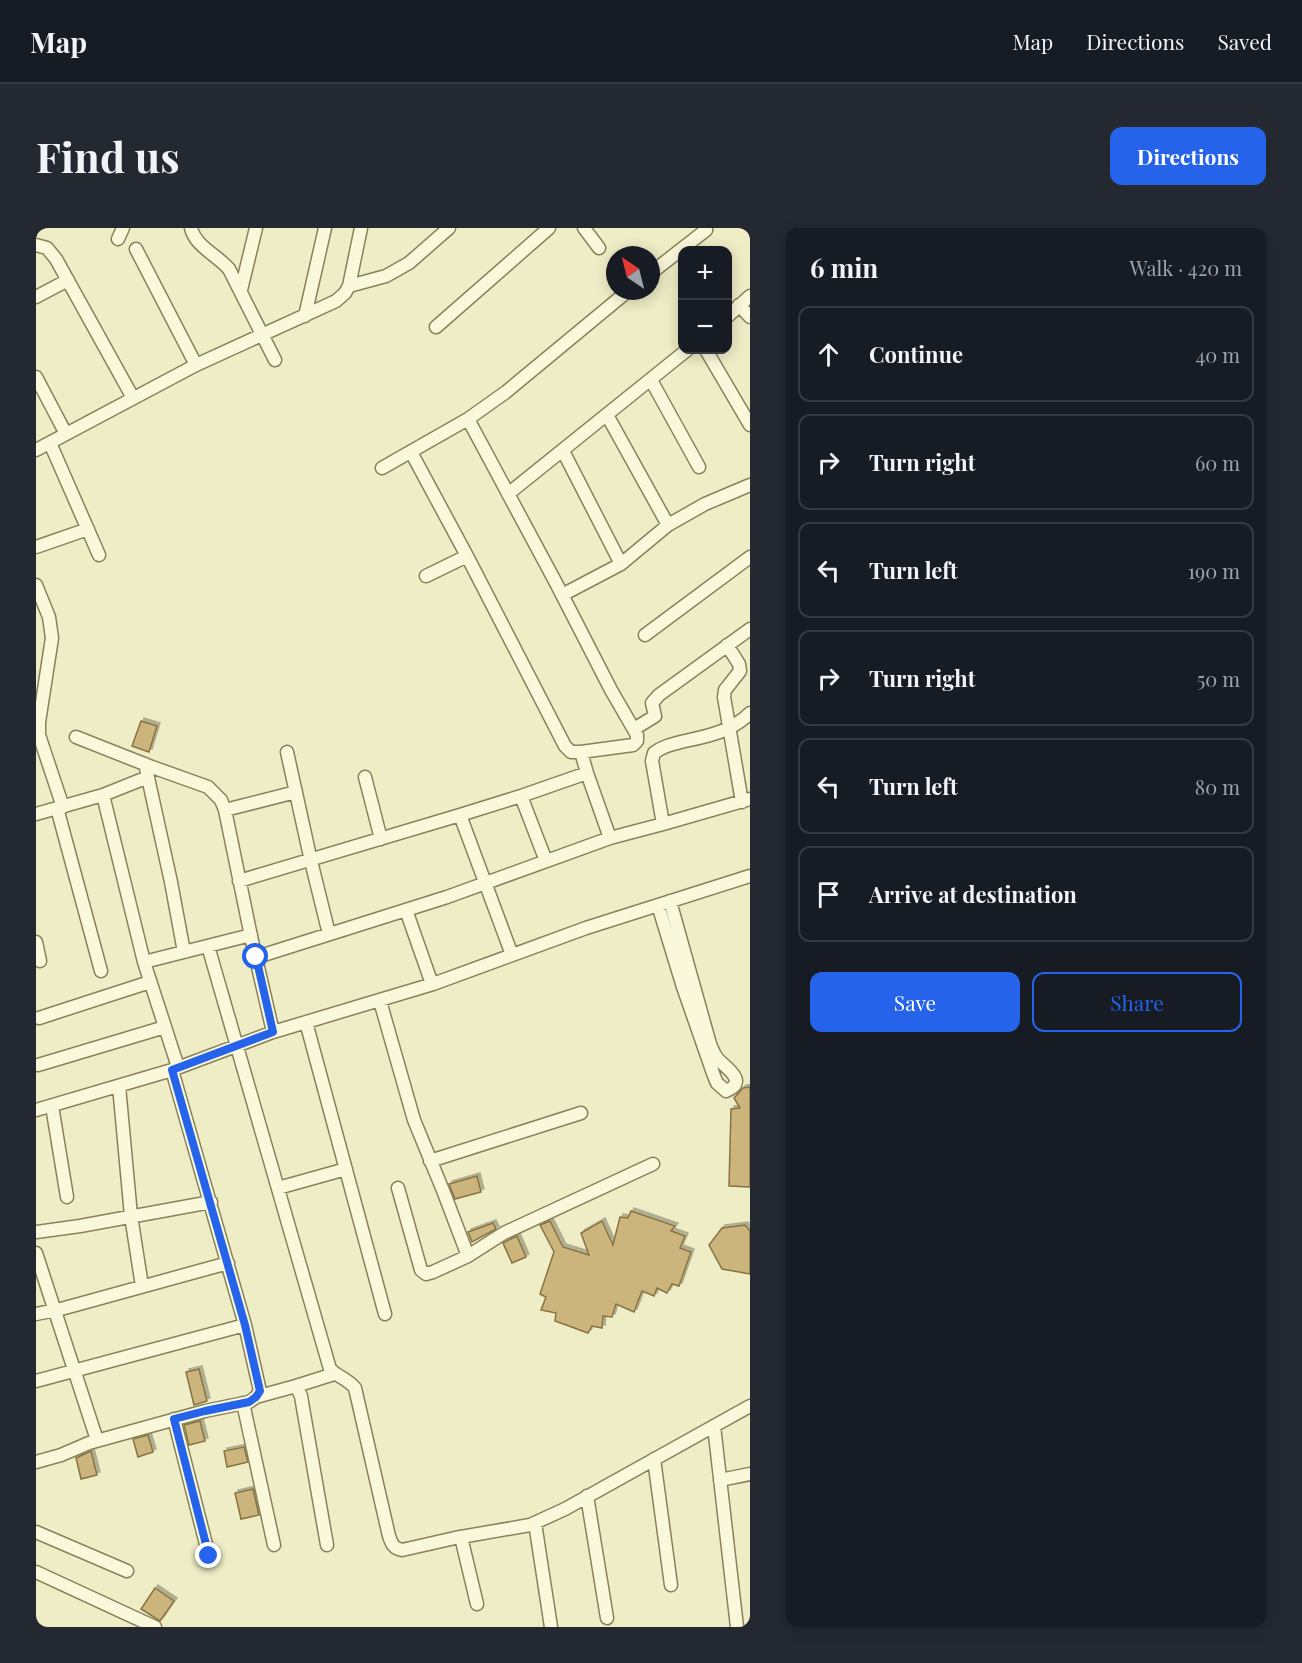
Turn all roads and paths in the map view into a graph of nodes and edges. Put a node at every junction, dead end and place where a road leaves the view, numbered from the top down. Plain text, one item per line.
1 (192, 228) edge
2 (256, 228) edge
3 (325, 228) edge
4 (362, 228) edge
5 (449, 228) edge
6 (549, 228) edge
7 (584, 228) edge
8 (707, 228) edge
9 (36, 245) edge
10 (598, 248) dead end
11 (136, 249) dead end
12 (660, 266) edge
13 (68, 280) junction
14 (349, 286) junction
15 (241, 290) junction
16 (750, 296) edge
17 (36, 297) edge
18 (617, 300) edge
19 (739, 306) junction
20 (732, 312) edge
21 (305, 316) junction
22 (750, 317) edge
23 (436, 327) dead end
24 (262, 335) junction
25 (682, 354) edge
26 (708, 354) edge
27 (275, 360) dead end
28 (196, 365) junction
29 (36, 378) edge
30 (651, 380) junction
31 (133, 398) junction
32 (607, 415) junction
33 (468, 419) junction
34 (750, 425) edge
35 (66, 434) junction
36 (50, 442) junction
37 (36, 450) edge
38 (563, 451) junction
39 (411, 452) junction
40 (699, 467) dead end
41 (382, 468) dead end
42 (749, 489) edge
43 (508, 494) junction
44 (668, 525) junction
45 (88, 529) junction
46 (36, 547) edge
47 (99, 555) dead end
48 (467, 556) junction
49 (750, 557) edge
50 (621, 564) junction
51 (426, 576) dead end
52 (36, 585) edge
53 (562, 595) junction
54 (750, 629) edge
55 (645, 635) dead end
56 (727, 645) junction
57 (750, 713) edge
58 (37, 722) edge
59 (634, 729) junction
60 (729, 729) junction
61 (76, 737) dead end
62 (287, 752) dead end
63 (581, 752) junction
64 (145, 764) junction
65 (587, 773) junction
66 (148, 777) junction
67 (365, 777) dead end
68 (296, 792) junction
69 (103, 795) junction
70 (521, 796) junction
71 (746, 800) edge
72 (60, 808) junction
73 (225, 810) junction
74 (36, 814) edge
75 (460, 815) junction
76 (663, 824) junction
77 (610, 838) junction
78 (381, 839) junction
79 (311, 861) junction
80 (546, 861) junction
81 (750, 876) edge
82 (239, 881) junction
83 (485, 882) junction
84 (664, 903) junction
85 (406, 910) junction
86 (329, 934) junction
87 (251, 935) junction
88 (36, 942) edge
89 (208, 946) junction
90 (184, 952) junction
91 (512, 955) junction
92 (256, 957) junction
93 (40, 961) dead end
94 (144, 962) junction
95 (101, 971) dead end
96 (150, 982) junction
97 (432, 984) junction
98 (380, 1000) junction
99 (39, 1018) dead end
100 (306, 1023) junction
101 (165, 1027) junction
102 (273, 1032) junction
103 (237, 1046) junction
104 (38, 1065) dead end
105 (175, 1069) junction
106 (119, 1086) junction
107 (52, 1106) junction
108 (36, 1110) edge
109 (581, 1113) dead end
110 (430, 1161) junction
111 (653, 1164) dead end
112 (346, 1169) junction
113 (278, 1188) junction
114 (398, 1188) dead end
115 (67, 1197) dead end
116 (211, 1202) junction
117 (131, 1216) junction
118 (36, 1232) edge
119 (36, 1253) edge
120 (468, 1256) junction
121 (228, 1263) junction
122 (142, 1286) junction
123 (54, 1310) junction
124 (36, 1314) edge
125 (385, 1314) dead end
126 (245, 1325) junction
127 (73, 1370) junction
128 (334, 1374) junction
129 (36, 1381) edge
130 (296, 1386) junction
131 (256, 1397) junction
132 (243, 1403) junction
133 (750, 1406) edge
134 (174, 1419) junction
135 (714, 1426) junction
136 (97, 1440) junction
137 (654, 1459) junction
138 (36, 1462) edge
139 (750, 1474) edge
140 (720, 1480) junction
141 (587, 1496) junction
142 (536, 1523) junction
143 (36, 1532) edge
144 (461, 1537) junction
145 (274, 1545) dead end
146 (327, 1545) dead end
147 (209, 1556) dead end
148 (127, 1571) dead end
149 (36, 1572) edge
150 (671, 1585) dead end
151 (477, 1604) dead end
152 (606, 1618) dead end
153 (155, 1627) edge
154 (551, 1627) edge
155 (737, 1627) edge

1 - 15 street
2 - 15 street
3 - 21 street
4 - 14 street
5 - 14 street
6 - 23 street
7 - 10 street
8 - 12 street
9 - 13 street
11 - 28 street
13 - 17 street
13 - 31 street
14 - 21 street
15 - 24 street
16 - 19 street
18 - 33 street
19 - 20 street
19 - 22 street
21 - 24 street
24 - 27 street
24 - 28 street
25 - 30 street
26 - 34 street
28 - 31 street
29 - 35 street
30 - 32 street
30 - 40 street
31 - 35 street
32 - 38 street
32 - 44 street
33 - 39 street
33 - 43 street
35 - 36 street
36 - 37 street
36 - 45 street
38 - 43 street
38 - 50 street
39 - 41 street
39 - 48 street
42 - 44 street
43 - 53 street
44 - 50 street
45 - 46 street
45 - 47 street
48 - 51 street
48 - 63 street
49 - 55 street
50 - 53 street
52 - 58 street
53 - 59 street
54 - 56 street
56 - 59 street
56 - 60 street
57 - 60 street
58 - 72 street
59 - 63 street
60 - 71 street
60 - 76 street
61 - 64 street
62 - 68 street
63 - 65 street
64 - 66 street
64 - 73 street
65 - 70 street
65 - 77 street
66 - 69 street
66 - 90 street
67 - 78 street
68 - 73 street
68 - 79 street
69 - 72 street
69 - 94 street
70 - 75 street
70 - 80 street
71 - 76 street
72 - 74 street
72 - 95 street
73 - 82 street
75 - 78 street
75 - 83 street
76 - 77 street
77 - 80 street
78 - 79 street
79 - 82 street
79 - 86 street
80 - 83 street
81 - 84 street
82 - 87 street
83 - 85 street
83 - 91 street
84 - 84 street
84 - 91 street
85 - 86 street
85 - 97 street
86 - 92 street
87 - 89 street
87 - 92 street
88 - 93 street
89 - 90 street
89 - 103 street
90 - 94 street
91 - 97 street
92 - 102 street
94 - 96 street
96 - 99 street
96 - 101 street
97 - 98 street
98 - 100 street
98 - 110 street
100 - 102 street
100 - 112 street
101 - 104 street
101 - 105 street
102 - 103 street
103 - 105 street
103 - 113 street
105 - 106 street
105 - 116 street
106 - 107 street
106 - 117 street
107 - 108 street
107 - 115 street
109 - 110 street
110 - 120 street
111 - 120 street
112 - 113 street
112 - 125 street
113 - 128 street
114 - 120 street
116 - 117 street
116 - 121 street
117 - 118 street
117 - 122 street
119 - 123 street
121 - 122 street
121 - 126 street
122 - 123 street
123 - 124 street
123 - 127 street
126 - 127 street
126 - 131 street
127 - 129 street
127 - 136 street
128 - 130 street
128 - 144 street
130 - 131 street
130 - 146 street
131 - 132 street
132 - 134 street
132 - 145 street
133 - 135 street
134 - 136 street
134 - 147 street
135 - 137 street
135 - 140 street
136 - 138 street
137 - 141 street
137 - 150 street
139 - 140 street
140 - 155 street
141 - 142 street
141 - 152 street
142 - 144 street
142 - 154 street
143 - 148 street
144 - 151 street
149 - 153 street

